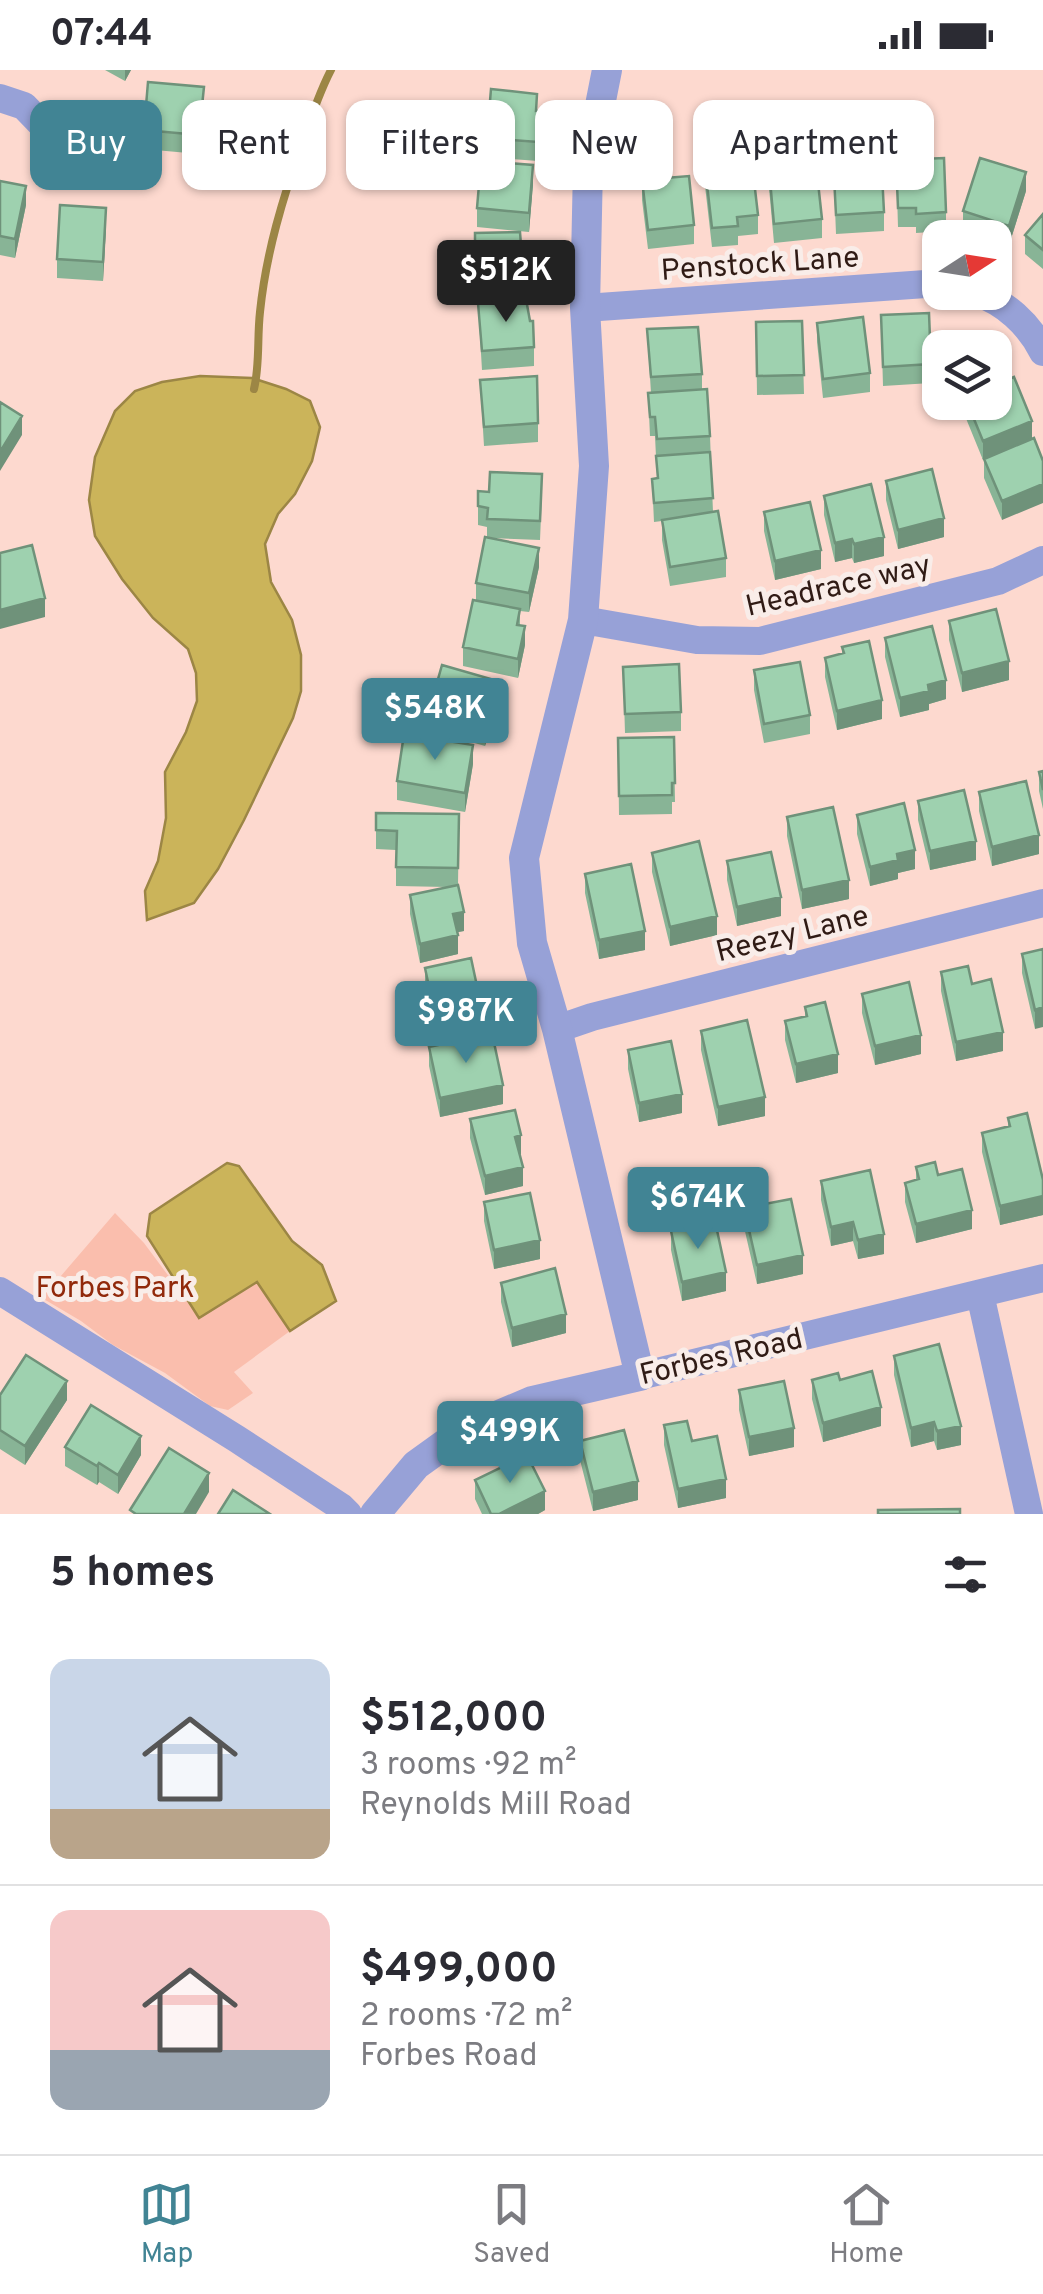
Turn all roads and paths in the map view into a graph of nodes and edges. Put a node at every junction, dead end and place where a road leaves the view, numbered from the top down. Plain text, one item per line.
1 (607, 70) edge
2 (0, 98) edge
3 (30, 112) edge
4 (922, 284) edge
5 (585, 308) junction
6 (1008, 310) edge
7 (1043, 352) edge
8 (1043, 560) edge
9 (583, 620) junction
10 (1043, 902) edge
11 (557, 1029) junction
12 (1043, 1278) edge
13 (0, 1291) edge
14 (980, 1294) junction
15 (640, 1376) junction
16 (348, 1514) edge
17 (375, 1514) edge
18 (1029, 1514) edge

1 - 5 street
2 - 3 street
4 - 5 street, Penstock Lane
5 - 9 street
6 - 7 street
8 - 9 street, Headrace way
9 - 11 street
10 - 11 street, Reezy Lane
11 - 15 street
12 - 14 street, Forbes Road
13 - 16 street
14 - 15 street, Forbes Road
14 - 18 street
15 - 17 street, Forbes Road

